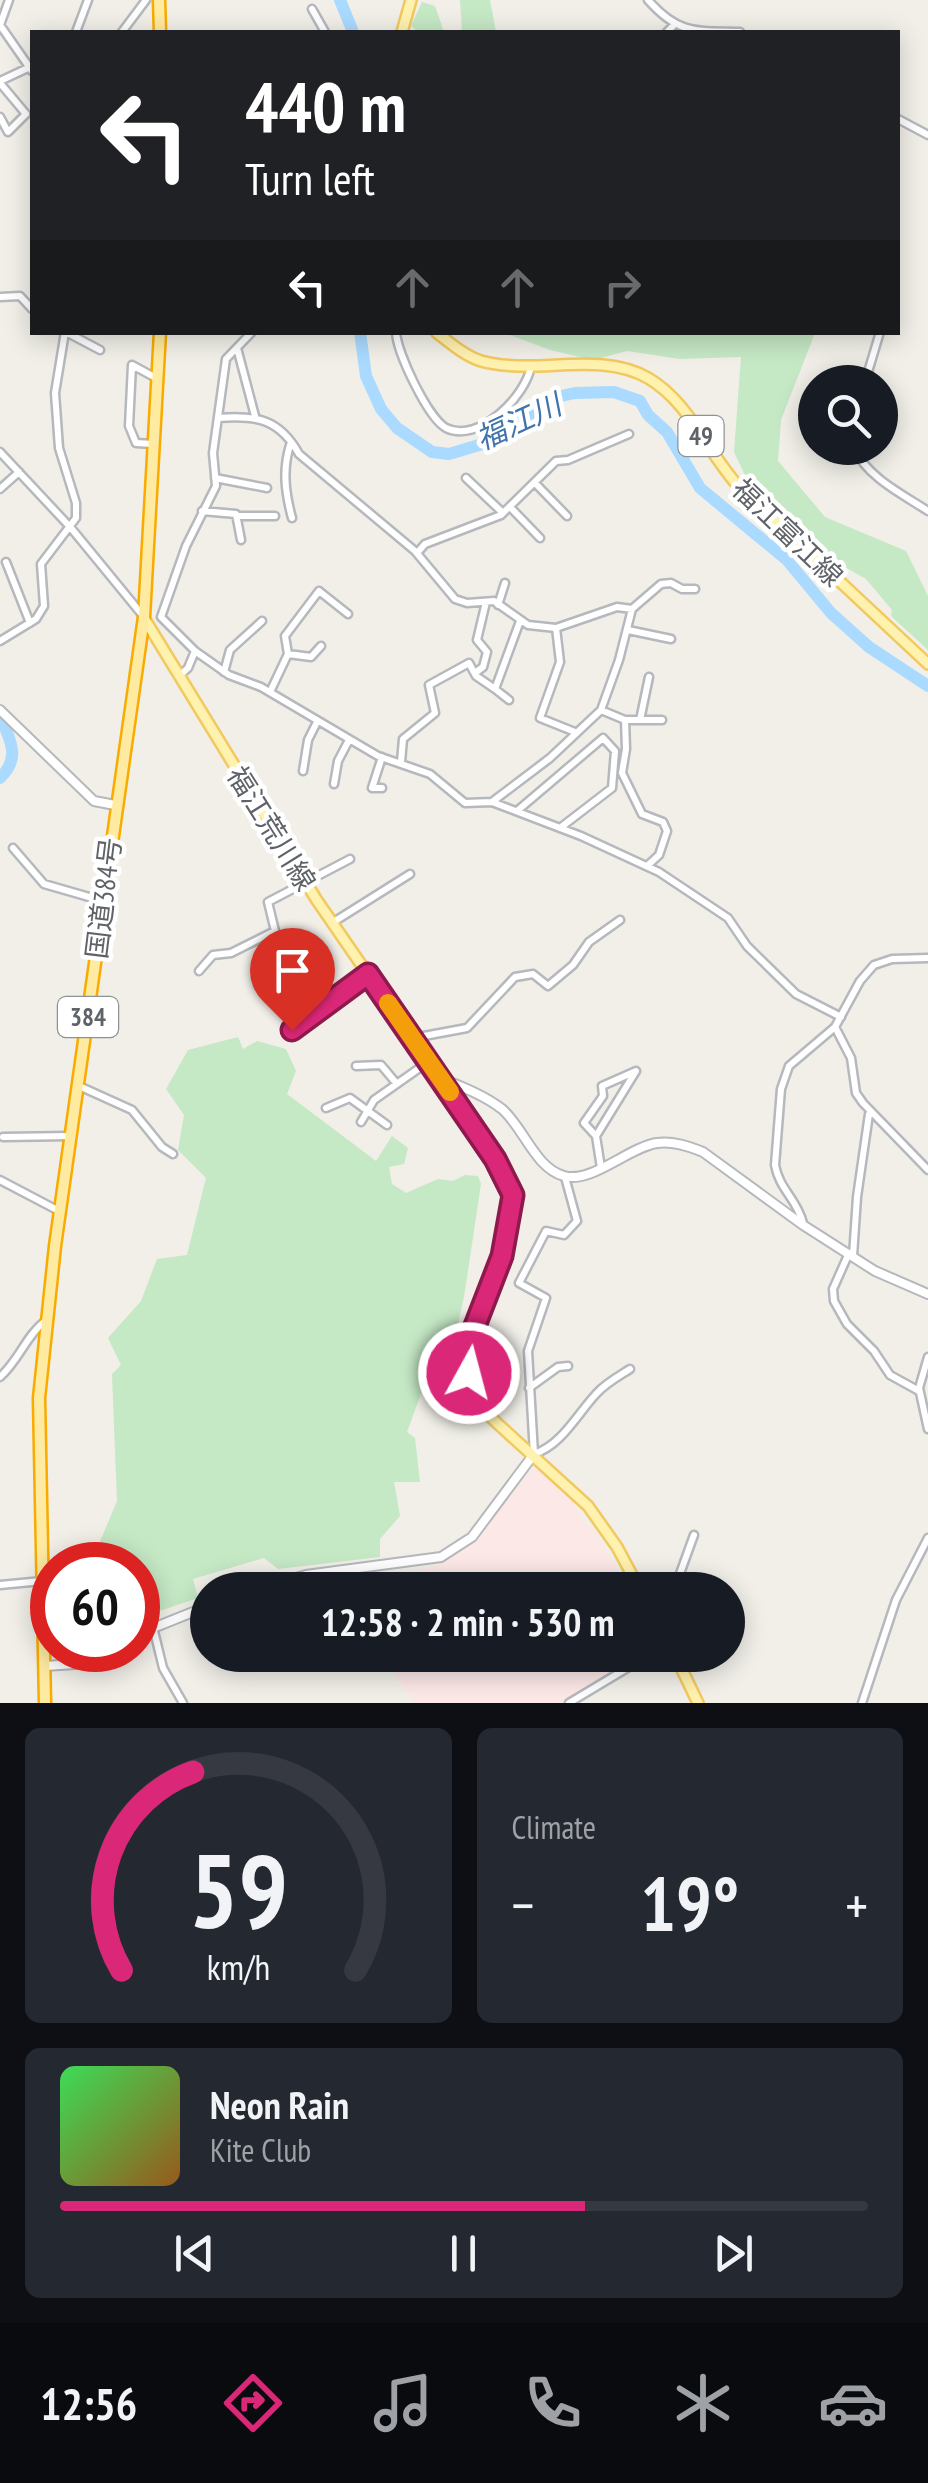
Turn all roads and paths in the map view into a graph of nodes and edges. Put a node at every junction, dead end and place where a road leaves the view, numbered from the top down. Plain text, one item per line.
1 (88, 0) edge
2 (146, 0) edge
3 (159, 0) edge
4 (411, 0) edge
5 (648, 0) edge
6 (5, 5) edge
7 (312, 9) dead end
8 (674, 24) junction
9 (77, 30) edge
10 (124, 30) edge
11 (160, 30) edge
12 (323, 30) edge
13 (403, 30) edge
14 (669, 30) edge
15 (686, 30) edge
16 (30, 68) edge
17 (30, 69) edge
18 (0, 82) edge
19 (0, 118) edge
20 (900, 119) edge
21 (928, 135) edge
22 (0, 297) edge
23 (30, 307) edge
24 (65, 335) edge
25 (72, 335) edge
26 (160, 335) edge
27 (249, 335) edge
28 (397, 335) edge
29 (440, 335) edge
30 (879, 335) edge
31 (237, 348) junction
32 (100, 350) dead end
33 (869, 365) edge
34 (531, 366) junction
35 (159, 379) junction
36 (255, 417) junction
37 (218, 418) junction
38 (629, 434) dead end
39 (292, 441) junction
40 (154, 444) junction
41 (0, 452) edge
42 (865, 465) edge
43 (19, 472) junction
44 (215, 478) junction
45 (466, 478) dead end
46 (535, 483) junction
47 (0, 488) edge
48 (266, 488) dead end
49 (507, 510) junction
50 (202, 511) junction
51 (928, 512) edge
52 (236, 516) junction
53 (275, 516) dead end
54 (567, 516) dead end
55 (292, 518) dead end
56 (70, 528) junction
57 (540, 538) dead end
58 (240, 540) dead end
59 (417, 553) junction
60 (6, 562) dead end
61 (506, 583) dead end
62 (695, 588) dead end
63 (486, 602) junction
64 (498, 605) junction
65 (632, 609) junction
66 (348, 614) dead end
67 (144, 618) junction
68 (262, 621) dead end
69 (520, 621) junction
70 (30, 623) junction
71 (556, 628) junction
72 (628, 630) junction
73 (671, 638) dead end
74 (0, 642) edge
75 (322, 646) dead end
76 (195, 651) junction
77 (288, 654) junction
78 (928, 664) edge
79 (224, 672) junction
80 (475, 673) junction
81 (178, 676) junction
82 (648, 677) dead end
83 (495, 689) junction
84 (270, 692) junction
85 (509, 700) dead end
86 (0, 710) edge
87 (600, 710) junction
88 (624, 720) junction
89 (640, 720) junction
90 (662, 720) dead end
91 (317, 722) junction
92 (575, 732) junction
93 (349, 740) junction
94 (382, 757) junction
95 (401, 762) junction
96 (303, 772) dead end
97 (334, 784) dead end
98 (382, 788) dead end
99 (492, 802) junction
100 (116, 805) junction
101 (516, 811) junction
102 (560, 828) junction
103 (13, 848) dead end
104 (350, 858) dead end
105 (647, 866) junction
106 (410, 874) dead end
107 (305, 881) junction
108 (103, 900) junction
109 (620, 920) dead end
110 (332, 922) junction
111 (928, 958) edge
112 (199, 971) dead end
113 (368, 974) junction
114 (840, 1017) junction
115 (835, 1027) junction
116 (292, 1030) dead end
117 (412, 1038) junction
118 (428, 1062) junction
119 (356, 1066) dead end
120 (440, 1078) junction
121 (396, 1084) junction
122 (79, 1086) junction
123 (326, 1108) dead end
124 (368, 1110) junction
125 (869, 1113) junction
126 (361, 1122) dead end
127 (388, 1125) dead end
128 (72, 1136) junction
129 (596, 1136) junction
130 (3, 1137) dead end
131 (172, 1154) dead end
132 (601, 1168) junction
133 (928, 1170) edge
134 (565, 1176) junction
135 (0, 1180) edge
136 (60, 1212) junction
137 (803, 1225) junction
138 (851, 1254) junction
139 (928, 1294) edge
140 (46, 1320) junction
141 (928, 1357) edge
142 (568, 1366) dead end
143 (630, 1369) dead end
144 (0, 1377) edge
145 (528, 1389) junction
146 (919, 1391) junction
147 (928, 1429) edge
148 (534, 1454) junction
149 (694, 1536) dead end
150 (928, 1538) edge
151 (44, 1542) edge
152 (322, 1572) edge
153 (631, 1572) edge
154 (681, 1572) edge
155 (0, 1585) edge
156 (30, 1586) edge
157 (190, 1613) edge
158 (160, 1625) edge
159 (160, 1654) edge
160 (45, 1672) edge
161 (621, 1672) edge
162 (683, 1672) edge
163 (45, 1703) edge
164 (182, 1703) edge
165 (568, 1703) edge
166 (698, 1703) edge
167 (862, 1703) edge

1 - 9 street
2 - 10 street
3 - 11 highway
4 - 13 main road
5 - 8 street
6 - 16 street
7 - 12 street
8 - 14 street
8 - 15 street
17 - 18 street
18 - 19 street
20 - 21 street
22 - 23 street
24 - 56 street
25 - 32 street
26 - 35 highway, 国道384号 / 384
27 - 31 street
28 - 34 street
29 - 34 main road, 福江富江線 / 49
30 - 33 street
31 - 36 street
31 - 37 street
34 - 78 main road, 福江富江線 / 49
35 - 40 highway, 国道384号 / 384
35 - 40 street
36 - 37 street
36 - 39 street
37 - 44 street
38 - 46 street
39 - 55 street
39 - 59 street
40 - 67 highway, 国道384号 / 384
41 - 43 street
42 - 51 street
43 - 47 street
43 - 56 street
44 - 48 street
44 - 50 street
45 - 49 street
46 - 49 street
46 - 54 street
49 - 57 street
49 - 59 street
50 - 52 street
50 - 76 street
52 - 53 street
52 - 58 street
56 - 67 street
56 - 70 street
59 - 63 street
60 - 70 street
61 - 64 street
62 - 65 street
63 - 64 street
63 - 80 street
64 - 69 street
65 - 71 street
65 - 72 street
66 - 77 street
67 - 81 main road, 福江荒川線
67 - 100 highway, 国道384号 / 384
68 - 79 street
69 - 71 street
69 - 83 street
70 - 74 street
71 - 92 street
72 - 73 street
72 - 87 street
75 - 77 street
76 - 79 street
76 - 81 street
77 - 84 street
79 - 84 street
80 - 83 street
80 - 95 street
81 - 107 main road, 福江荒川線
82 - 89 street
83 - 85 street
84 - 91 street
86 - 100 street
87 - 88 street
87 - 92 street
88 - 89 street
88 - 105 street
89 - 90 street
91 - 93 street
91 - 96 street
92 - 99 street
93 - 94 street
93 - 97 street
94 - 95 street
94 - 98 street
95 - 99 street
99 - 101 street
100 - 108 highway, 国道384号 / 384
101 - 102 street
101 - 102 street
102 - 105 street
103 - 108 street
104 - 107 street
105 - 114 street
106 - 110 street
107 - 110 main road, 福江荒川線
107 - 112 street
108 - 122 highway, 国道384号 / 384
109 - 117 street
110 - 113 main road, 福江荒川線
111 - 114 street
113 - 116 street
113 - 117 main road, 福江荒川線
114 - 115 street
115 - 125 street
115 - 137 street
117 - 118 main road, 福江荒川線
118 - 120 main road, 福江荒川線
118 - 121 street
119 - 121 street
120 - 134 street
120 - 148 main road, 福江荒川線
121 - 124 street
122 - 128 highway, 国道384号 / 384
122 - 131 street
123 - 124 street
124 - 126 street
124 - 127 street
125 - 133 street
125 - 138 street
128 - 130 street
128 - 136 highway, 国道384号 / 384
129 - 129 street
129 - 132 street
132 - 134 street
132 - 137 street
134 - 145 street
135 - 136 street
136 - 140 highway, 国道384号 / 384
137 - 138 street
138 - 139 street
138 - 146 street
140 - 144 street
140 - 151 highway, 国道384号 / 384
141 - 146 street
142 - 145 street
143 - 148 street
145 - 148 street
146 - 147 street
148 - 152 street
148 - 153 main road, 福江荒川線
149 - 154 street
150 - 167 street
155 - 156 street
157 - 158 street
159 - 164 street
160 - 163 highway, 国道384号 / 384
161 - 165 street
162 - 166 main road

